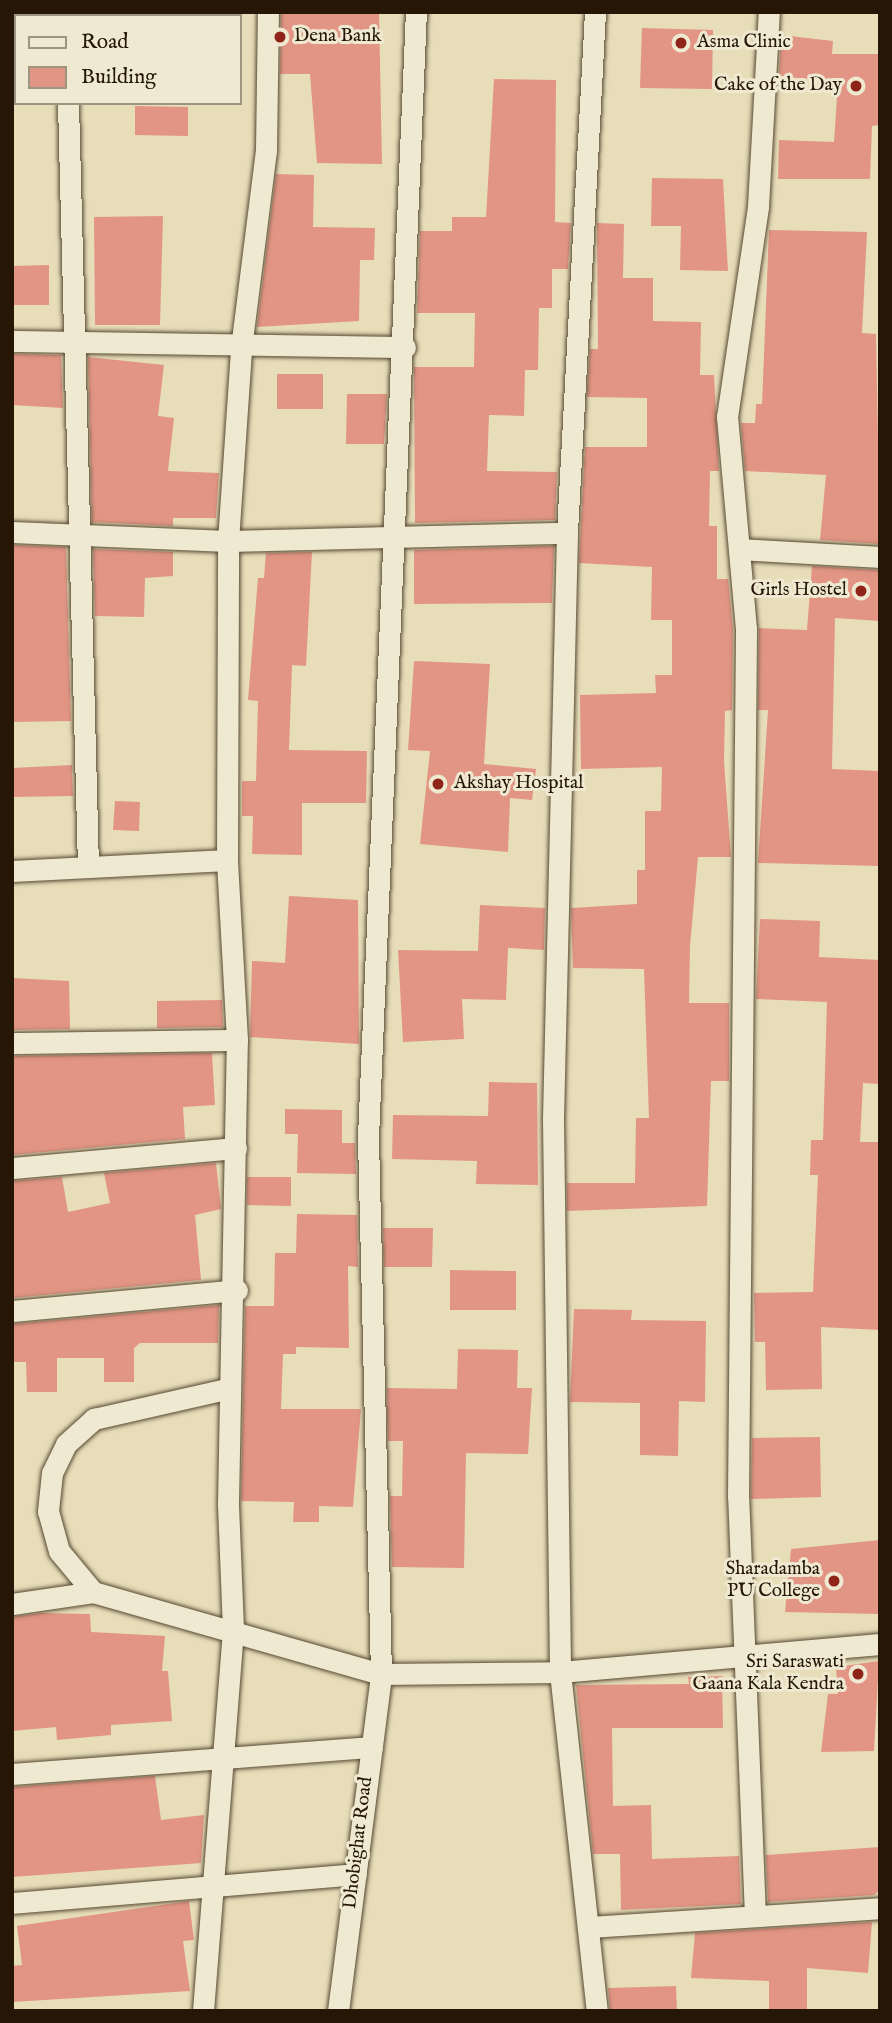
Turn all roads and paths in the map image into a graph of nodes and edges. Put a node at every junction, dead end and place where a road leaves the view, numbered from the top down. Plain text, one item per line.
1 (268, 12) edge
2 (416, 12) edge
3 (595, 12) edge
4 (769, 12) edge
5 (68, 105) edge
6 (12, 341) edge
7 (74, 342) junction
8 (405, 347) junction
9 (241, 348) junction
10 (12, 532) edge
11 (79, 532) junction
12 (399, 533) junction
13 (567, 533) junction
14 (228, 541) junction
15 (739, 549) junction
16 (880, 557) edge
17 (227, 860) junction
18 (88, 867) junction
19 (12, 871) edge
20 (237, 1040) junction
21 (12, 1043) edge
22 (236, 1148) junction
23 (12, 1168) edge
24 (237, 1290) junction
25 (12, 1311) edge
26 (230, 1388) junction
27 (93, 1592) junction
28 (12, 1604) edge
29 (233, 1629) junction
30 (880, 1644) edge
31 (744, 1653) junction
32 (560, 1672) junction
33 (381, 1674) junction
34 (372, 1747) junction
35 (228, 1756) junction
36 (12, 1774) edge
37 (356, 1874) junction
38 (213, 1886) junction
39 (12, 1903) edge
40 (880, 1908) edge
41 (755, 1916) junction
42 (588, 1927) junction
43 (198, 2010) edge
44 (338, 2011) edge
45 (597, 2011) edge

1 - 9 street
2 - 8 street, Dhobighat Road
3 - 13 street
4 - 15 street
5 - 7 street
6 - 7 street
7 - 9 street
7 - 11 street
8 - 9 street
8 - 12 street, Dhobighat Road
9 - 14 street
10 - 11 street
11 - 14 street
11 - 18 street
12 - 13 street
12 - 14 street
12 - 33 street, Dhobighat Road
13 - 32 street
14 - 17 street
15 - 16 street
15 - 31 street
17 - 18 street
17 - 20 street
18 - 19 street
20 - 21 street
20 - 22 street
22 - 23 street
22 - 24 street
24 - 25 street
24 - 26 street
26 - 27 street
26 - 29 street
27 - 28 street
27 - 29 street
29 - 33 street
29 - 35 street
30 - 31 street
31 - 32 street
31 - 41 street
32 - 33 street
32 - 42 street
33 - 34 street, Dhobighat Road
34 - 35 street
34 - 37 street, Dhobighat Road
35 - 36 street
35 - 38 street
37 - 38 street
37 - 44 street, Dhobighat Road
38 - 39 street
38 - 43 street
40 - 41 street
41 - 42 street
42 - 45 street

